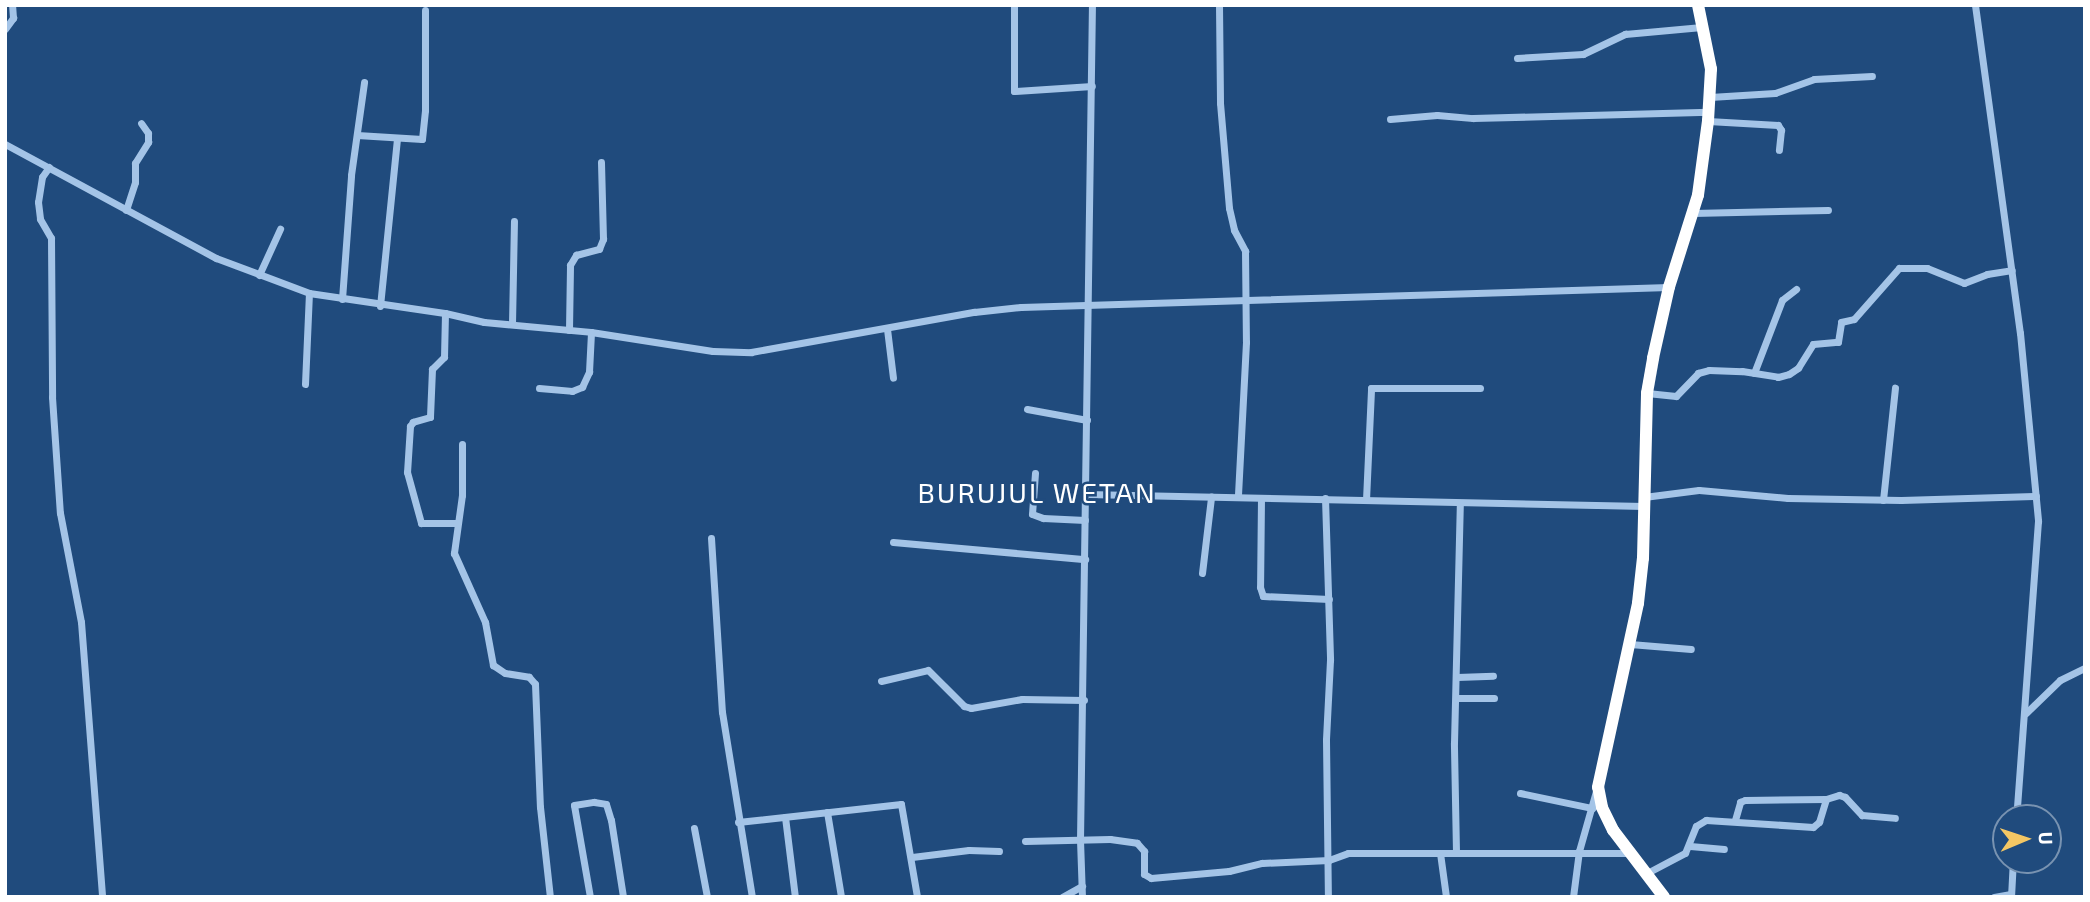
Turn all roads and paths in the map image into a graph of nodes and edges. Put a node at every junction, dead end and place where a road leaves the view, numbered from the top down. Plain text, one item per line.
1 (12, 5) edge
2 (1014, 5) edge
3 (1092, 5) edge
4 (1219, 5) edge
5 (1698, 5) edge
6 (1975, 5) edge
7 (425, 10) dead end
8 (1702, 27) junction
9 (5, 29) edge
10 (1517, 58) dead end
11 (1872, 76) dead end
12 (364, 82) dead end
13 (1092, 86) junction
14 (1710, 97) junction
15 (1709, 116) junction
16 (1390, 120) dead end
17 (141, 123) dead end
18 (357, 135) junction
19 (397, 140) junction
20 (5, 144) edge
21 (1779, 150) dead end
22 (601, 162) dead end
23 (49, 167) junction
24 (126, 210) junction
25 (1828, 210) dead end
26 (1693, 213) junction
27 (514, 221) dead end
28 (280, 229) dead end
29 (2012, 270) junction
30 (259, 275) junction
31 (1669, 287) junction
32 (1796, 289) dead end
33 (309, 293) junction
34 (342, 299) junction
35 (1246, 300) junction
36 (380, 306) junction
37 (1089, 306) junction
38 (445, 313) junction
39 (512, 324) junction
40 (887, 329) junction
41 (569, 330) junction
42 (591, 332) junction
43 (1754, 373) junction
44 (893, 378) dead end
45 (305, 384) dead end
46 (539, 388) dead end
47 (1480, 388) dead end
48 (1895, 388) dead end
49 (1647, 393) junction
50 (1027, 408) dead end
51 (1087, 420) junction
52 (462, 444) dead end
53 (1035, 473) dead end
54 (1086, 494) junction
55 (2036, 496) junction
56 (1211, 497) junction
57 (1238, 498) junction
58 (1261, 498) junction
59 (1325, 498) junction
60 (1366, 499) junction
61 (1883, 500) junction
62 (1644, 502) junction
63 (1460, 503) junction
64 (1085, 520) junction
65 (457, 523) junction
66 (711, 538) dead end
67 (893, 542) dead end
68 (1086, 559) junction
69 (1202, 573) dead end
70 (1329, 599) junction
71 (1630, 644) junction
72 (1691, 649) dead end
73 (2085, 668) edge
74 (1493, 676) dead end
75 (1457, 677) junction
76 (881, 681) dead end
77 (1457, 698) junction
78 (1494, 698) dead end
79 (1084, 700) junction
80 (2026, 714) junction
81 (1598, 787) junction
82 (1520, 793) dead end
83 (1826, 799) junction
84 (2017, 804) edge
85 (1592, 808) junction
86 (827, 813) junction
87 (785, 817) junction
88 (1895, 818) dead end
89 (1735, 820) junction
90 (738, 822) junction
91 (694, 828) dead end
92 (1080, 840) junction
93 (1025, 841) dead end
94 (1690, 846) junction
95 (1724, 849) dead end
96 (999, 851) dead end
97 (1579, 851) junction
98 (1456, 852) junction
99 (1440, 853) junction
100 (1630, 853) junction
101 (912, 857) junction
102 (1329, 860) junction
103 (1647, 873) junction
104 (2012, 874) edge
105 (1082, 886) junction
106 (2011, 895) edge
107 (102, 897) edge
108 (550, 897) edge
109 (590, 897) edge
110 (623, 897) edge
111 (706, 897) edge
112 (752, 897) edge
113 (795, 897) edge
114 (841, 897) edge
115 (917, 897) edge
116 (1062, 897) edge
117 (1082, 897) edge
118 (1328, 897) edge
119 (1446, 897) edge
120 (1573, 897) edge
121 (1664, 897) edge
122 (1994, 897) edge

1 - 9 street
2 - 13 street
3 - 13 street
4 - 35 street
5 - 8 highway
6 - 29 street
7 - 19 street
8 - 10 street
8 - 14 highway
11 - 14 street
12 - 18 street
13 - 37 street
14 - 15 highway
15 - 16 street
15 - 21 street
15 - 26 highway
17 - 24 street
18 - 19 street
18 - 34 street
19 - 36 street
20 - 23 street
22 - 41 street
23 - 24 street
23 - 107 street
24 - 30 street
25 - 26 street
26 - 31 highway
27 - 39 street
28 - 30 street
29 - 43 street
29 - 55 street
30 - 33 street
31 - 35 street
31 - 49 highway
32 - 43 street
33 - 34 street
33 - 45 street
34 - 36 street
35 - 37 street
35 - 57 street
36 - 38 street
37 - 40 street
37 - 51 street
38 - 39 street
38 - 65 street
39 - 41 street
40 - 42 street
40 - 44 street
41 - 42 street
42 - 46 street
43 - 49 street
47 - 60 street
48 - 61 street
49 - 62 highway
50 - 51 street
51 - 54 street
52 - 65 street
53 - 64 street
54 - 56 street
54 - 64 street
55 - 61 street
55 - 80 street
56 - 57 street
56 - 69 street
57 - 58 street
58 - 59 street
58 - 70 street
59 - 60 street
59 - 70 street
60 - 63 street
61 - 62 street
62 - 63 street
62 - 71 highway
63 - 75 street
64 - 68 street
65 - 108 street
66 - 90 street
67 - 68 street
68 - 79 street
70 - 102 street
71 - 72 street
71 - 81 highway
73 - 80 street
74 - 75 street
75 - 77 street
76 - 79 street
77 - 78 street
77 - 98 street
79 - 92 street
80 - 84 street
81 - 85 street
81 - 100 highway
82 - 85 street
83 - 88 street
83 - 89 street
83 - 89 street
85 - 97 street
86 - 87 street
86 - 101 street
86 - 114 street
87 - 90 street
87 - 113 street
89 - 94 street
90 - 112 street
91 - 111 street
92 - 93 street
92 - 102 street
92 - 105 street
94 - 95 street
94 - 103 street
96 - 101 street
97 - 98 street
97 - 100 street
97 - 120 street
98 - 99 street
99 - 102 street
99 - 119 street
100 - 103 highway
101 - 115 street
102 - 118 street
103 - 121 highway
104 - 106 street
105 - 116 street
105 - 117 street
106 - 122 street
109 - 110 street

